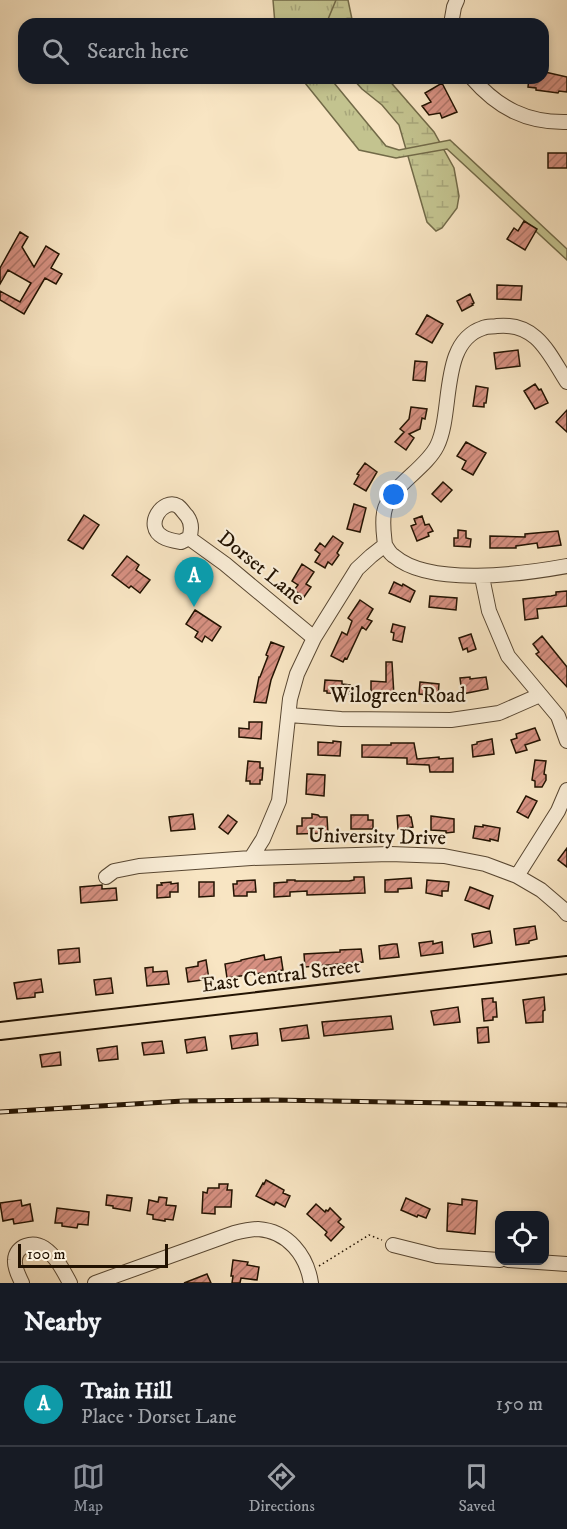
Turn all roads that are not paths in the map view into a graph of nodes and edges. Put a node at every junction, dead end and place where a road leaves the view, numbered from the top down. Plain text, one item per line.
1 (457, 0) edge
2 (452, 18) edge
3 (478, 84) edge
4 (567, 122) edge
5 (567, 382) edge
6 (189, 538) junction
7 (386, 545) junction
8 (567, 566) edge
9 (482, 577) junction
10 (314, 638) junction
11 (540, 695) junction
12 (289, 715) junction
13 (567, 741) edge
14 (567, 790) edge
15 (251, 858) junction
16 (517, 876) junction
17 (106, 877) dead end
18 (567, 914) edge
19 (567, 965) edge
20 (0, 1031) edge
21 (393, 1245) road end
22 (495, 1260) edge
23 (549, 1263) edge
24 (567, 1264) edge
25 (310, 1279) edge
26 (22, 1283) edge
27 (70, 1283) edge
28 (96, 1283) edge

1 - 2 street
3 - 4 street
5 - 7 street
6 - 6 street, Dorset Lane
6 - 10 street, Dorset Lane
7 - 9 street
7 - 10 street
8 - 9 street
9 - 11 street
10 - 12 street
11 - 12 street, Wilogreen Road
11 - 13 street
12 - 15 street
14 - 16 street
15 - 16 street, University Drive
15 - 17 street, University Drive
16 - 18 street, University Drive
19 - 20 main road, East Central Street
21 - 22 street
23 - 24 street
25 - 28 street
26 - 27 street

